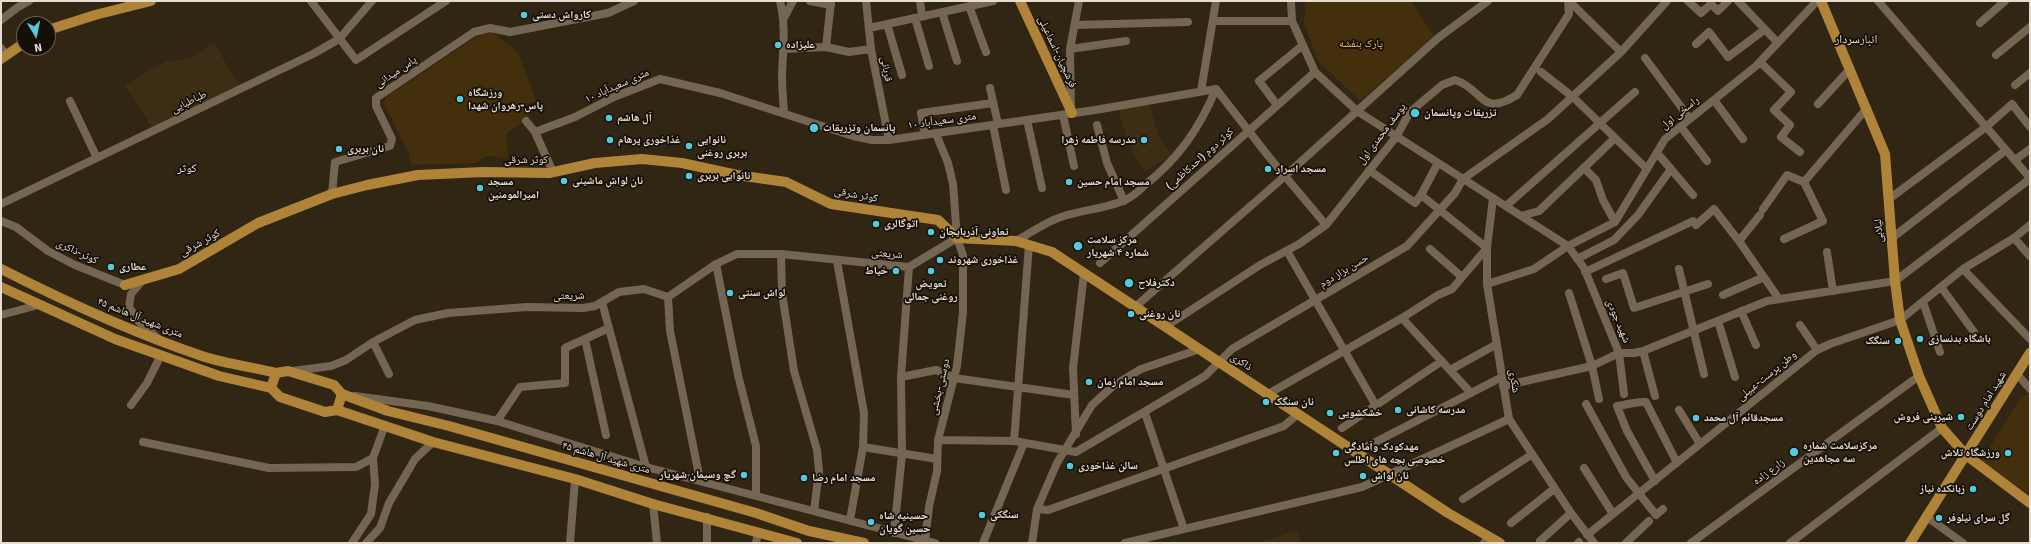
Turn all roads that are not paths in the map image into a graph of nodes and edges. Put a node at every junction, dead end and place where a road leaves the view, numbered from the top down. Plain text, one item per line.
1 (29, 1) edge
2 (151, 1) edge
3 (311, 1) edge
4 (372, 1) edge
5 (634, 1) edge
6 (780, 1) edge
7 (793, 1) edge
8 (810, 1) edge
9 (866, 1) edge
10 (920, 1) edge
11 (993, 1) edge
12 (1020, 1) edge
13 (1079, 1) edge
14 (1216, 1) edge
15 (1291, 1) edge
16 (1488, 1) edge
17 (1568, 1) edge
18 (1667, 1) edge
19 (1688, 1) edge
20 (1728, 1) edge
21 (1738, 1) edge
22 (1816, 1) edge
23 (1822, 1) edge
24 (1878, 1) edge
25 (2005, 1) edge
26 (441, 3) edge
27 (831, 3) edge
28 (969, 6) junction
29 (942, 12) junction
30 (918, 17) junction
31 (784, 18) junction
32 (1, 20) edge
33 (1213, 21) junction
34 (1292, 21) junction
35 (1188, 22) dead end
36 (1980, 23) dead end
37 (887, 24) junction
38 (1075, 25) junction
39 (56, 27) edge
40 (2030, 27) edge
41 (869, 28) junction
42 (1764, 30) junction
43 (338, 39) junction
44 (1126, 41) dead end
45 (1777, 42) junction
46 (1696, 44) dead end
47 (1303, 45) junction
48 (16, 47) edge
49 (826, 47) junction
50 (784, 49) junction
51 (871, 49) junction
52 (1070, 49) junction
53 (986, 52) dead end
54 (1621, 52) junction
55 (3, 54) edge
56 (1996, 55) dead end
57 (1645, 58) dead end
58 (957, 61) dead end
59 (1760, 62) junction
60 (929, 66) dead end
61 (1850, 69) junction
62 (1315, 72) junction
63 (1541, 72) dead end
64 (2030, 73) edge
65 (902, 75) dead end
66 (2015, 85) dead end
67 (990, 88) dead end
68 (1216, 89) junction
69 (1201, 91) junction
70 (1635, 92) dead end
71 (1573, 97) junction
72 (1714, 100) junction
73 (70, 101) dead end
74 (993, 102) junction
75 (1818, 104) dead end
76 (1277, 105) junction
77 (1867, 108) junction
78 (1356, 111) junction
79 (784, 112) junction
80 (1067, 114) junction
81 (1690, 119) junction
82 (1027, 120) junction
83 (526, 121) dead end
84 (1601, 124) junction
85 (995, 125) junction
86 (1097, 125) dead end
87 (1681, 127) junction
88 (1986, 127) junction
89 (2030, 127) edge
90 (1248, 130) junction
91 (534, 132) junction
92 (936, 134) junction
93 (925, 135) junction
94 (1396, 137) junction
95 (1615, 138) junction
96 (1744, 139) dead end
97 (889, 140) junction
98 (2030, 149) edge
99 (2006, 150) junction
100 (1800, 152) dead end
101 (1657, 153) junction
102 (97, 158) junction
103 (2015, 160) junction
104 (1707, 161) dead end
105 (1438, 163) junction
106 (1074, 166) dead end
107 (1584, 168) junction
108 (1647, 169) junction
109 (1672, 169) junction
110 (1369, 170) junction
111 (553, 172) junction
112 (1285, 176) junction
113 (2030, 178) edge
114 (1463, 179) junction
115 (1804, 182) junction
116 (1042, 188) dead end
117 (1006, 190) dead end
118 (332, 194) junction
119 (1421, 195) junction
120 (1693, 195) dead end
121 (1493, 198) junction
122 (1889, 199) junction
123 (1124, 201) junction
124 (1, 204) edge
125 (1506, 206) junction
126 (1439, 210) junction
127 (1521, 216) junction
128 (1, 221) edge
129 (1615, 222) junction
130 (1326, 224) junction
131 (2030, 225) edge
132 (957, 238) junction
133 (1892, 238) junction
134 (2014, 238) junction
135 (1784, 240) dead end
136 (1016, 241) junction
137 (1738, 241) junction
138 (1030, 245) junction
139 (1568, 246) junction
140 (1487, 248) junction
141 (1430, 249) dead end
142 (1287, 251) junction
143 (1827, 252) dead end
144 (781, 254) junction
145 (2030, 256) edge
146 (1577, 259) junction
147 (837, 261) junction
148 (1100, 263) dead end
149 (716, 264) junction
150 (909, 267) junction
151 (1679, 269) dead end
152 (1963, 269) junction
153 (1, 270) edge
154 (1585, 272) junction
155 (1084, 273) junction
156 (1462, 277) junction
157 (1764, 277) junction
158 (1606, 279) dead end
159 (142, 281) junction
160 (1895, 281) junction
161 (1488, 284) junction
162 (1708, 284) dead end
163 (126, 285) joint
164 (1942, 286) junction
165 (1, 287) edge
166 (1832, 291) junction
167 (1684, 292) junction
168 (1569, 293) dead end
169 (1723, 295) dead end
170 (668, 297) junction
171 (1779, 299) junction
172 (1316, 301) junction
173 (602, 302) junction
174 (1923, 302) junction
175 (38, 305) junction
176 (1135, 307) junction
177 (1742, 311) junction
178 (1, 315) edge
179 (1402, 318) junction
180 (1900, 320) junction
181 (1718, 321) junction
182 (1800, 325) dead end
183 (1165, 327) junction
184 (609, 328) junction
185 (1692, 331) junction
186 (1974, 332) dead end
187 (585, 339) junction
188 (2030, 339) edge
189 (161, 341) junction
190 (373, 342) junction
191 (1497, 344) junction
192 (1756, 345) dead end
193 (1200, 349) junction
194 (1817, 350) junction
195 (1344, 351) junction
196 (1642, 351) junction
197 (1940, 352) dead end
198 (2030, 352) edge
199 (1619, 353) junction
200 (161, 355) junction
201 (1442, 361) junction
202 (1220, 362) junction
203 (1592, 366) junction
204 (1450, 370) junction
205 (288, 371) junction
206 (276, 373) junction
207 (389, 374) dead end
208 (1704, 374) dead end
209 (2017, 374) junction
210 (901, 376) junction
211 (1919, 376) junction
212 (1735, 377) dead end
213 (954, 378) junction
214 (1502, 382) junction
215 (1018, 387) junction
216 (271, 388) junction
217 (2030, 389) edge
218 (1471, 393) junction
219 (342, 394) junction
220 (1268, 394) junction
221 (1624, 394) dead end
222 (1074, 395) junction
223 (1655, 396) dead end
224 (1599, 399) dead end
225 (1375, 404) junction
226 (1586, 404) dead end
227 (130, 405) dead end
228 (337, 410) junction
229 (1679, 410) dead end
230 (1145, 413) junction
231 (1298, 414) junction
232 (1509, 419) junction
233 (497, 421) junction
234 (385, 425) junction
235 (1342, 428) dead end
236 (1942, 428) junction
237 (1076, 434) junction
238 (606, 435) dead end
239 (938, 440) junction
240 (1014, 440) junction
241 (143, 442) dead end
242 (433, 442) junction
243 (1024, 443) junction
244 (1700, 444) junction
245 (863, 447) junction
246 (1066, 451) junction
247 (1356, 452) junction
248 (902, 454) junction
249 (1531, 455) junction
250 (1966, 455) junction
251 (373, 458) junction
252 (937, 459) junction
253 (1677, 463) junction
254 (646, 467) junction
255 (1584, 468) dead end
256 (1164, 469) junction
257 (1391, 475) junction
258 (575, 479) junction
259 (700, 480) junction
260 (1655, 481) junction
261 (1554, 488) junction
262 (1639, 494) junction
263 (756, 496) junction
264 (1463, 499) dead end
265 (2030, 503) edge
266 (652, 504) junction
267 (1037, 510) junction
268 (1663, 510) dead end
269 (814, 511) junction
270 (1570, 513) junction
271 (1613, 514) junction
272 (707, 517) junction
273 (1927, 517) junction
274 (850, 520) junction
275 (1649, 521) dead end
276 (1511, 523) dead end
277 (1184, 529) junction
278 (758, 532) junction
279 (894, 533) junction
280 (1587, 535) junction
281 (925, 540) junction
282 (1486, 540) edge
283 (1540, 540) dead end
284 (352, 543) edge
285 (366, 543) edge
286 (570, 543) edge
287 (657, 543) edge
288 (707, 543) edge
289 (756, 543) edge
290 (797, 543) edge
291 (864, 543) edge
292 (935, 543) edge
293 (983, 543) edge
294 (1032, 543) edge
295 (1125, 543) edge
296 (1500, 543) edge
297 (1594, 543) edge
298 (1626, 543) edge
299 (1691, 543) edge
300 (1790, 543) edge
301 (1910, 543) edge
302 (1963, 543) edge

1 - 32 street
2 - 39 main road
3 - 43 street
4 - 43 street, طباطبایی
5 - 118 street, پاس میدانی
6 - 31 street
7 - 31 street
8 - 27 street
9 - 41 street, قربانی
10 - 30 street
11 - 28 street
12 - 80 main road, فرشچیان-اسماعیلی
13 - 38 street
14 - 33 street
15 - 34 street
16 - 78 street
17 - 54 street
17 - 94 street, یوسف محمدی اول
18 - 54 street
19 - 20 street
21 - 42 street
22 - 45 street, راسخی اول
23 - 61 main road, لیلابی
24 - 88 street
25 - 36 street
26 - 43 street
27 - 49 street
28 - 29 street
28 - 53 street
29 - 30 street
29 - 58 street
30 - 37 street
30 - 60 street
31 - 50 street
33 - 34 street
33 - 69 street
34 - 47 street
35 - 38 street
37 - 41 street
37 - 65 street
38 - 52 street
40 - 56 street
41 - 51 street, قربانی
42 - 45 street
42 - 46 street
43 - 102 street, طباطبایی
44 - 52 street
45 - 59 street, راسخی اول
47 - 62 street
47 - 76 street
48 - 55 main road
49 - 50 street
49 - 51 street
50 - 79 street
51 - 97 street, قربانی
52 - 80 street
54 - 71 street
57 - 81 street
59 - 72 street, راسخی اول
59 - 100 street
61 - 75 street
61 - 77 main road, لیلابی
62 - 76 street, کوثر دوم (احدکاظمی)
62 - 78 street, شهید جودی
63 - 71 street
64 - 66 street
67 - 74 street
68 - 69 street, ۱۰ متری سعیدآباد
68 - 90 street
68 - 123 street
69 - 80 street, ۱۰ متری سعیدآباد
70 - 84 street
71 - 84 street
71 - 114 street
72 - 81 street, راسخی اول
72 - 96 street
73 - 102 street
74 - 85 street
74 - 93 street
76 - 90 street, کوثر دوم (احدکاظمی)
77 - 115 street
77 - 122 main road, لیلابی
78 - 94 street, شهید جودی
78 - 112 street
79 - 91 street, ۱۰ متری سعیدآباد
79 - 97 street, ۱۰ متری سعیدآباد
80 - 82 street, ۱۰ متری سعیدآباد
80 - 106 street
81 - 87 street, راسخی اول
82 - 85 street, ۱۰ متری سعیدآباد
82 - 116 street
83 - 91 street
84 - 95 street
84 - 125 street
85 - 92 street, ۱۰ متری سعیدآباد
85 - 117 street
86 - 123 street
87 - 101 street, راسخی اول
87 - 104 street
88 - 89 street
88 - 99 street
88 - 122 street
90 - 112 street
90 - 148 street, کوثر دوم (احدکاظمی)
91 - 111 street
92 - 93 street, ۱۰ متری سعیدآباد
92 - 132 street, دوستی-بخشی
93 - 97 street, ۱۰ متری سعیدآباد
94 - 105 street, شهید جودی
94 - 110 street, یوسف محمدی اول
95 - 107 street
95 - 108 street
98 - 103 street
99 - 103 street
99 - 133 street
101 - 108 street, راسخی اول
101 - 109 street
102 - 124 street, طباطبایی
103 - 113 street
105 - 114 street, شهید جودی
105 - 119 street
107 - 127 street
107 - 129 street
108 - 129 street, راسخی اول
109 - 120 street
109 - 146 street
110 - 119 street
110 - 130 street, یوسف محمدی اول
111 - 118 main road, کوثر شرقی
111 - 132 main road, کوثر شرقی
112 - 130 street
112 - 176 street
113 - 160 street
114 - 121 street, شهید جودی
114 - 126 street, حسن بزاز دوم
115 - 135 street
115 - 137 street
118 - 159 main road, کوثر شرقی
119 - 126 street
121 - 125 street, شهید جودی
121 - 140 street, شکری
122 - 133 main road, لیلابی
123 - 136 street
125 - 127 street, شهید جودی
126 - 140 street
126 - 172 street, حسن بزاز دوم
127 - 139 street, شهید جودی
128 - 163 street, کوثر-ذاکری
129 - 139 street
130 - 142 street, یوسف محمدی اول
131 - 134 street, وطن پرست-عبیلی
132 - 136 main road, ذاکری
132 - 150 street, شریعتی
132 - 213 street, دوستی-بخشی
133 - 160 main road, لیلابی
134 - 145 street
134 - 152 street, وطن پرست-عبیلی
136 - 138 main road, ذاکری
137 - 154 street
137 - 157 street
138 - 155 main road, ذاکری
138 - 215 street
139 - 146 street, شهید جودی
139 - 161 street
140 - 156 street
140 - 161 street, شکری
141 - 156 street
142 - 172 street
142 - 183 street, یوسف محمدی اول
143 - 166 street
144 - 147 street, شریعتی
144 - 149 street, شریعتی
144 - 269 street
146 - 154 street, شهید جودی
147 - 150 street, شریعتی
147 - 245 street
149 - 170 street, شریعتی
149 - 263 street
150 - 210 street
151 - 167 street
152 - 164 street, وطن پرست-عبیلی
152 - 188 street
153 - 189 main road, ۴۵ متری شهید آل هاشم
154 - 199 street, شهید جودی
155 - 176 main road, ذاکری
155 - 222 street
156 - 179 street
157 - 169 street
157 - 171 street
158 - 167 street
159 - 163 main road, کوثر شرقی
159 - 189 street
160 - 166 street, شهید جودی
160 - 180 main road, لیلابی
161 - 191 street, شکری
162 - 167 street
164 - 174 street, وطن پرست-عبیلی
164 - 186 street
165 - 175 main road
166 - 171 street, شهید جودی
167 - 185 street
168 - 203 street
170 - 173 street, شریعتی
170 - 259 street
171 - 177 street, شهید جودی
172 - 195 street
172 - 202 street, حسن بزاز دوم
173 - 184 street
173 - 190 street, شریعتی
174 - 180 street, وطن پرست-عبیلی
174 - 197 street
175 - 178 street
175 - 200 main road
176 - 183 main road, ذاکری
177 - 181 street, شهید جودی
177 - 192 street
179 - 195 street
179 - 201 street
180 - 194 street, وطن پرست-عبیلی
180 - 211 main road, لیلابی
181 - 185 street, شهید جودی
181 - 212 street
182 - 194 street
183 - 193 main road, ذاکری
184 - 187 street
184 - 254 street
185 - 196 street, شهید جودی
185 - 208 street
187 - 233 street
187 - 238 street
189 - 206 main road, ۴۵ متری شهید آل هاشم
190 - 205 street, شریعتی
190 - 207 street
191 - 204 street
191 - 214 street, شکری
193 - 202 main road, ذاکری
193 - 237 street
194 - 244 street, وطن پرست-عبیلی
195 - 220 street
195 - 225 street
196 - 199 street, شهید جودی
196 - 223 street
198 - 209 main road, شهید امام دوست
199 - 203 street
199 - 221 street
200 - 216 main road
200 - 227 street
201 - 204 street
201 - 225 street
202 - 220 main road, ذاکری
202 - 230 street, حسن بزاز دوم
203 - 214 street
203 - 224 street
204 - 218 street
205 - 206 main road
205 - 219 main road, ۴۵ متری شهید آل هاشم
206 - 216 main road
209 - 217 street
209 - 250 main road, شهید امام دوست
210 - 213 street
210 - 248 street
211 - 236 main road, لیلابی
211 - 299 street, زارع زاده
213 - 215 street
213 - 239 street, دوستی-بخشی
214 - 218 street
214 - 232 street, شکری
215 - 222 street
215 - 240 street
216 - 228 main road
218 - 247 street
219 - 228 main road
219 - 233 street
219 - 291 main road, ۴۵ متری شهید آل هاشم
220 - 231 main road, ذاکری
222 - 237 street
225 - 235 street
226 - 262 street
228 - 234 main road
229 - 244 street
230 - 246 street, حسن بزاز دوم
230 - 256 street
231 - 247 main road, ذاکری
231 - 256 street
232 - 249 street, شکری
232 - 257 street
233 - 254 street
234 - 242 main road
234 - 251 street
236 - 250 main road, لیلابی
236 - 300 street
237 - 246 street
239 - 240 street
239 - 252 street, دوستی-بخشی
240 - 243 street
241 - 251 street
242 - 258 main road
242 - 285 street
243 - 246 street
243 - 293 street
244 - 253 street, وطن پرست-عبیلی
245 - 248 street
245 - 274 street
246 - 267 street
247 - 257 main road, ذاکری
248 - 252 street
248 - 279 street
249 - 261 street, شکری
249 - 264 street
250 - 265 main road, لیلابی
250 - 273 main road, شهید امام دوست
251 - 284 street
252 - 281 street, دوستی-بخشی
253 - 260 street, وطن پرست-عبیلی
253 - 260 street
254 - 259 street
255 - 271 street
256 - 267 street
256 - 277 street
257 - 277 street
257 - 282 main road, ذاکری
258 - 266 main road
258 - 286 street
259 - 263 street
260 - 262 street, وطن پرست-عبیلی
261 - 270 street, شکری
261 - 276 street
262 - 268 street
262 - 271 street, وطن پرست-عبیلی
263 - 269 street
266 - 272 main road
266 - 287 street
267 - 294 street
269 - 274 street
270 - 280 street, شکری
270 - 283 street
271 - 280 street, وطن پرست-عبیلی
272 - 278 main road
272 - 288 street
273 - 301 main road, شهید امام دوست
273 - 302 street
274 - 279 street
275 - 298 street
277 - 295 street
278 - 289 street
278 - 290 main road
279 - 281 street
280 - 297 street, شکری
281 - 292 street
282 - 296 main road, ذاکری

